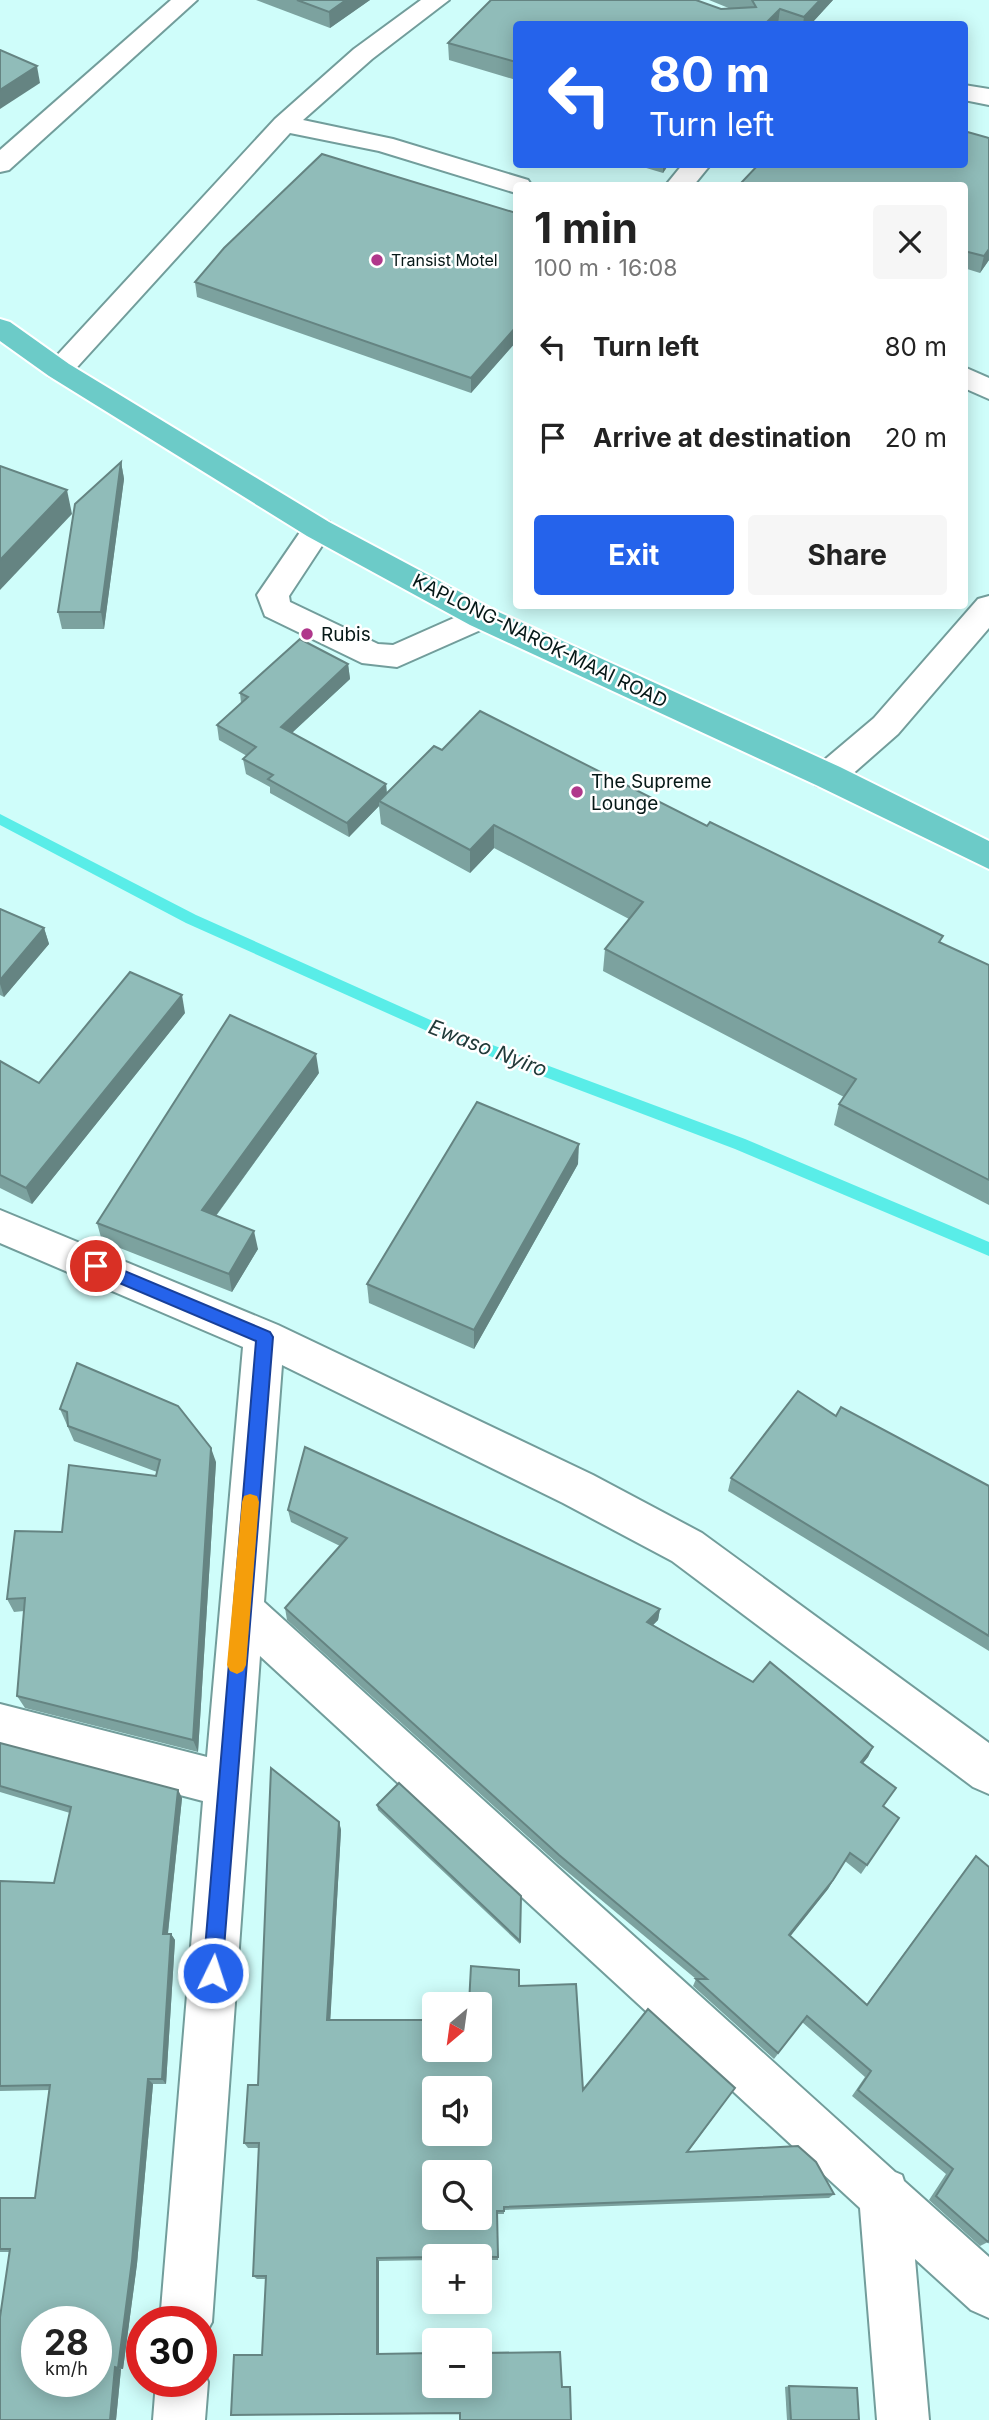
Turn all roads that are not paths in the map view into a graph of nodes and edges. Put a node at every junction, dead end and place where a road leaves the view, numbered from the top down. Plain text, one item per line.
1 (185, 0) edge
2 (437, 0) edge
3 (968, 93) edge
4 (989, 97) edge
5 (284, 124) junction
6 (0, 164) edge
7 (694, 168) edge
8 (682, 182) edge
9 (513, 184) edge
10 (0, 328) edge
11 (59, 370) junction
12 (968, 378) edge
13 (989, 390) edge
14 (318, 529) junction
15 (989, 607) edge
16 (481, 617) junction
17 (828, 776) junction
18 (989, 856) edge
19 (0, 1226) edge
20 (264, 1337) junction
21 (241, 1610) junction
22 (0, 1726) edge
23 (983, 1758) edge
24 (227, 1784) junction
25 (884, 2193) junction
26 (989, 2292) edge
27 (187, 2306) edge
28 (181, 2397) edge
29 (179, 2420) edge
30 (904, 2420) edge

1 - 6 street
2 - 5 street
3 - 4 street
5 - 9 street
5 - 11 street
7 - 8 street
10 - 11 highway, KAPLONG-NAROK-MAAI ROAD
11 - 14 highway, KAPLONG-NAROK-MAAI ROAD
12 - 13 street
14 - 16 highway, KAPLONG-NAROK-MAAI ROAD
14 - 16 street
15 - 17 street
16 - 17 highway, KAPLONG-NAROK-MAAI ROAD
17 - 18 highway, KAPLONG-NAROK-MAAI ROAD
19 - 20 street
20 - 21 street
20 - 23 street
21 - 24 street
21 - 25 street
22 - 24 street
24 - 27 street
25 - 26 street
25 - 30 street
28 - 29 street

